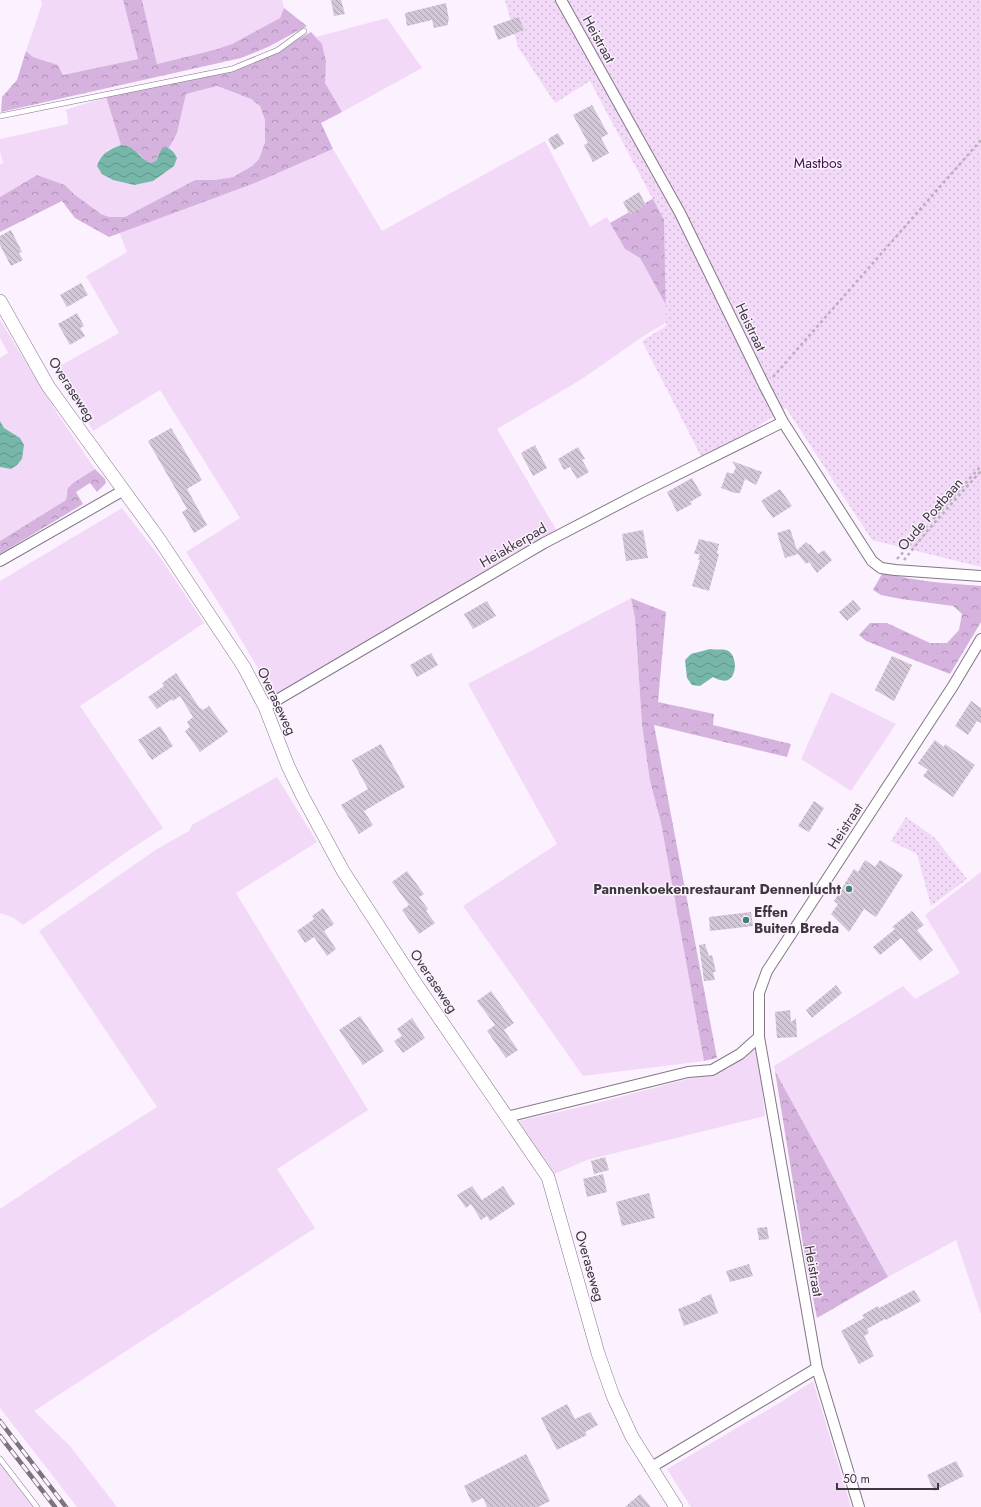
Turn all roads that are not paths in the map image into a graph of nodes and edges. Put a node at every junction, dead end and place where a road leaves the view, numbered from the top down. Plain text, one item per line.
1 (561, 0) edge
2 (304, 31) dead end
3 (0, 116) edge
4 (0, 301) edge
5 (783, 422) junction
6 (124, 490) junction
7 (0, 562) edge
8 (981, 576) edge
9 (981, 639) edge
10 (265, 707) junction
11 (759, 1036) junction
12 (508, 1117) junction
13 (817, 1368) junction
14 (0, 1458) edge
15 (650, 1468) junction
16 (37, 1507) edge
17 (676, 1507) edge
18 (859, 1507) edge

1 - 5 street, Heistraat
2 - 3 lane
4 - 6 street, Overaseweg
5 - 8 street, Heistraat
5 - 10 street, Heiakkerpad
6 - 7 street
6 - 10 street, Overaseweg
9 - 11 street, Heistraat
10 - 12 street, Overaseweg
11 - 12 street
11 - 13 street, Heistraat
12 - 15 street, Overaseweg
13 - 15 street
13 - 18 street, Heistraat
14 - 16 lane
15 - 17 street, Overaseweg

